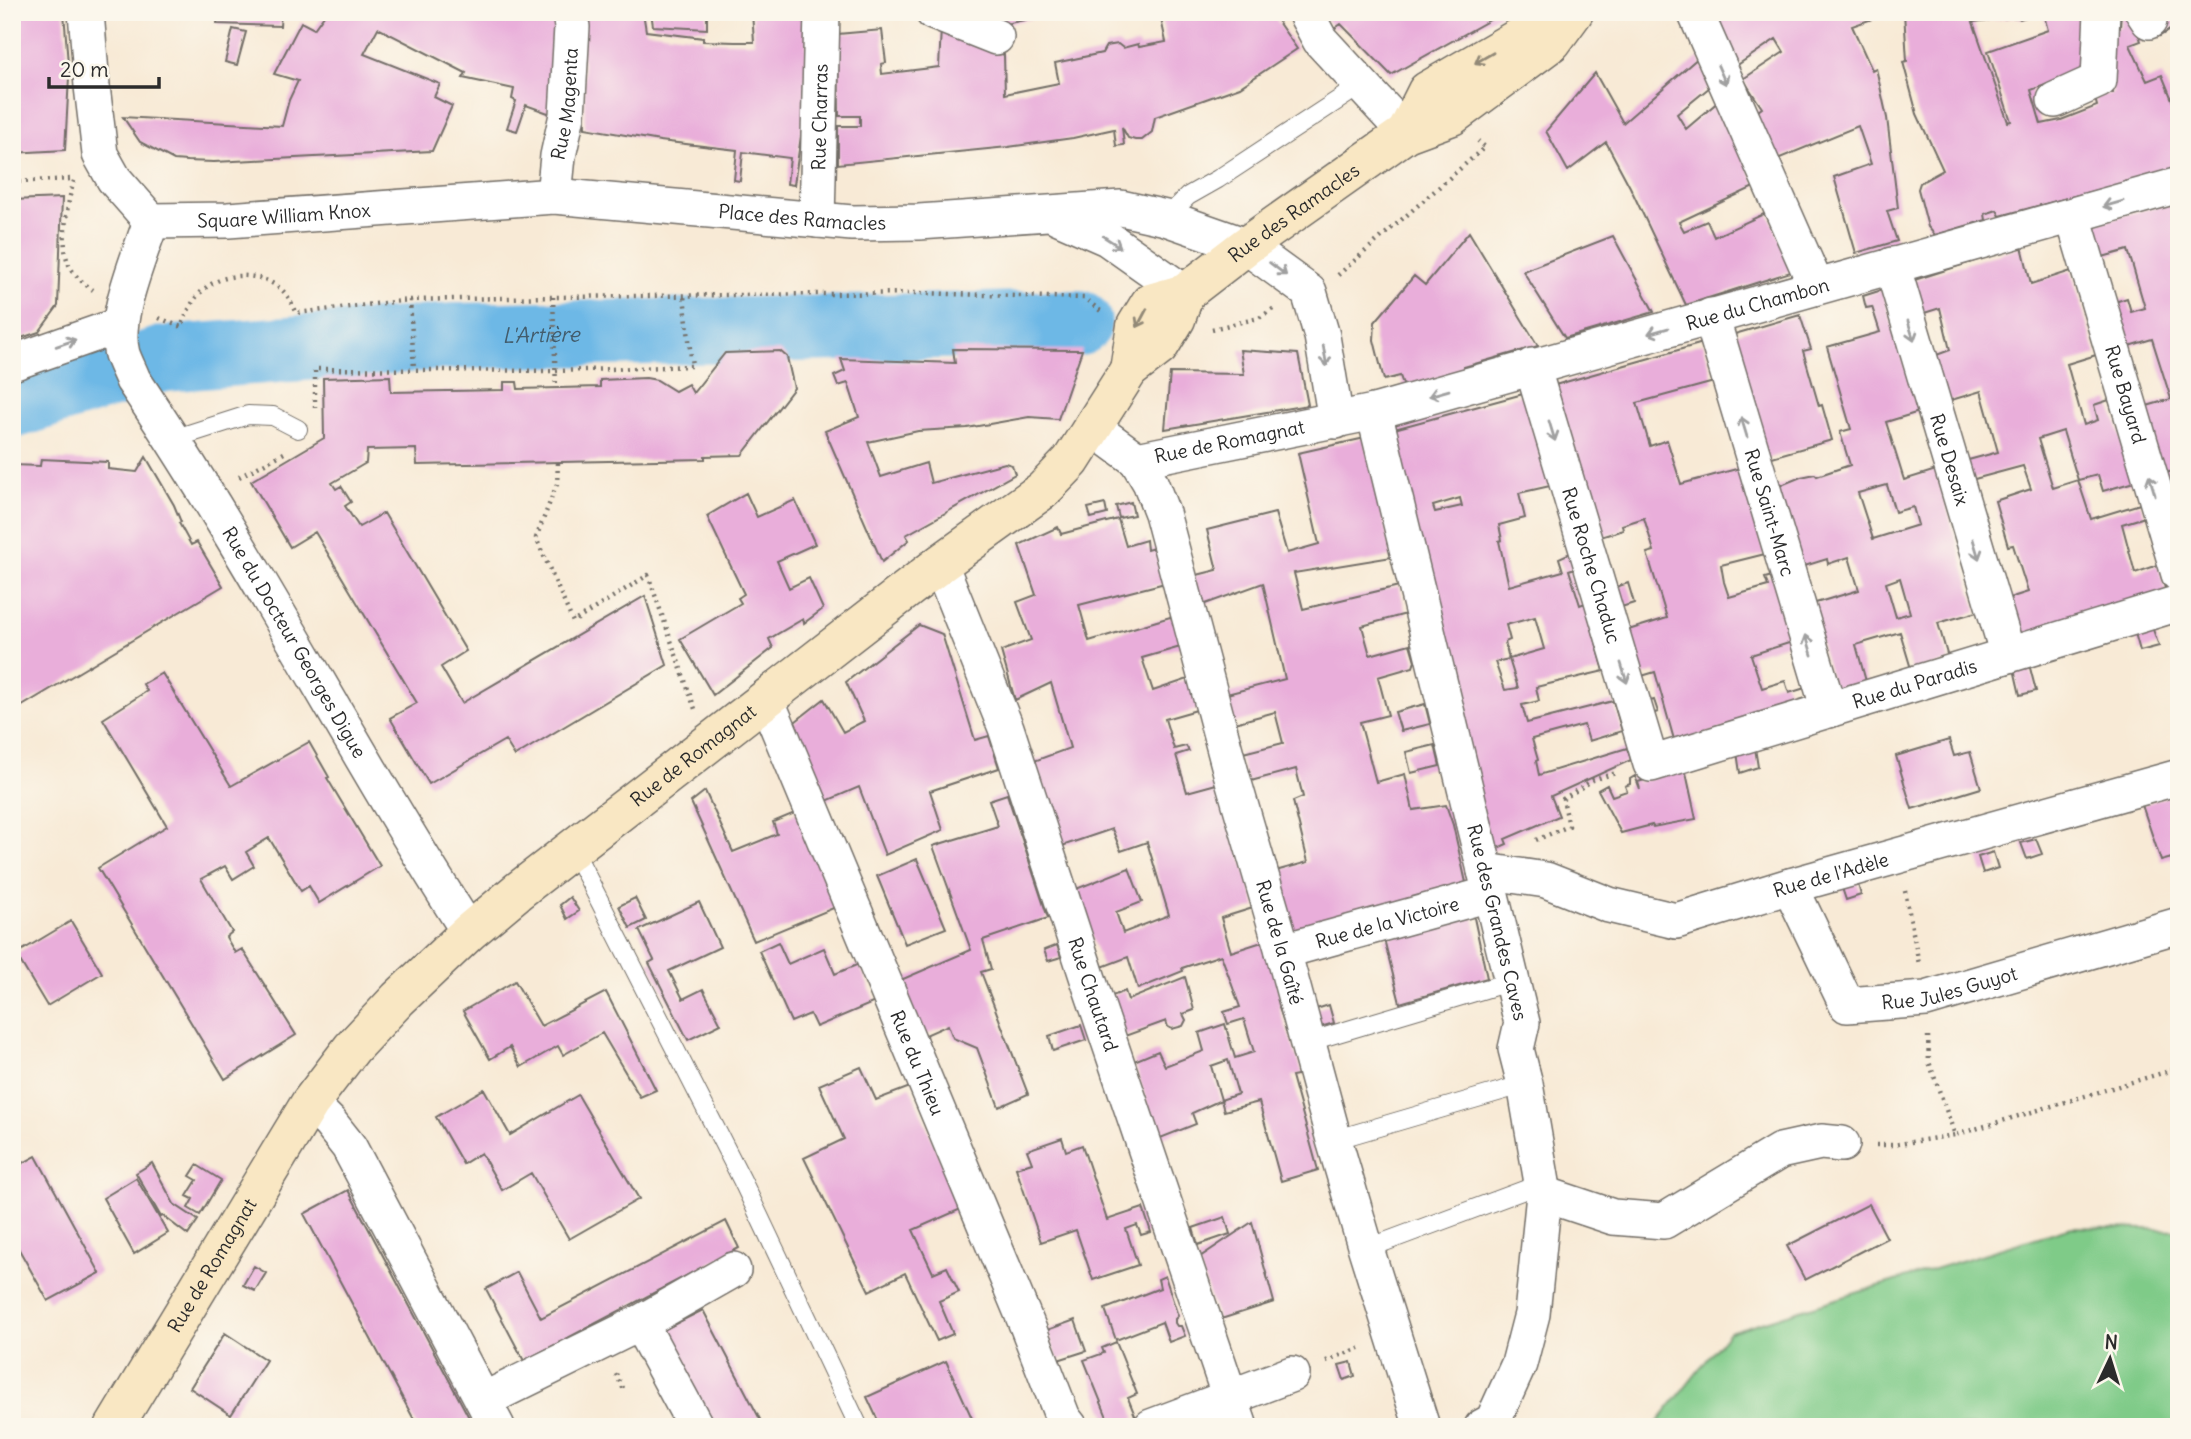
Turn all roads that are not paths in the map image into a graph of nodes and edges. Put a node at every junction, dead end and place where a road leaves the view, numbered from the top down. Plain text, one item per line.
1 (86, 12) edge
2 (569, 12) edge
3 (822, 12) edge
4 (933, 12) edge
5 (1305, 12) edge
6 (1565, 12) edge
7 (1574, 12) edge
8 (1695, 12) edge
9 (2102, 12) edge
10 (996, 37) dead end
11 (1361, 85) junction
12 (2055, 100) dead end
13 (1406, 133) junction
14 (2178, 190) edge
15 (554, 196) junction
16 (1051, 213) junction
17 (2073, 216) junction
18 (1166, 218) junction
19 (151, 220) junction
20 (817, 220) junction
21 (1247, 246) junction
22 (1892, 265) junction
23 (1816, 286) junction
24 (1185, 293) junction
25 (1711, 316) junction
26 (122, 328) junction
27 (12, 363) edge
28 (1532, 366) junction
29 (1374, 412) junction
30 (1336, 421) junction
31 (1092, 427) junction
32 (298, 429) dead end
33 (173, 439) junction
34 (1137, 460) junction
35 (940, 564) junction
36 (2179, 573) edge
37 (2179, 603) edge
38 (2008, 655) junction
39 (766, 699) junction
40 (1829, 710) junction
41 (1651, 764) joint
42 (2179, 777) edge
43 (573, 849) junction
44 (1486, 874) junction
45 (1790, 886) junction
46 (2179, 925) edge
47 (469, 932) junction
48 (1283, 951) junction
49 (1513, 981) junction
50 (1308, 1042) junction
51 (1525, 1084) junction
52 (310, 1103) junction
53 (1334, 1140) junction
54 (1842, 1144) road end
55 (1544, 1188) junction
56 (1366, 1249) junction
57 (733, 1270) dead end
58 (640, 1322) junction
59 (1292, 1374) road end
60 (1235, 1412) edge
61 (490, 1413) edge
62 (117, 1425) edge
63 (1490, 1425) edge
64 (695, 1427) edge
65 (859, 1427) edge
66 (1070, 1427) edge
67 (1151, 1427) edge
68 (1422, 1427) edge

1 - 19 street
2 - 15 street, Rue Magenta
3 - 20 street, Rue Charras
4 - 10 street
5 - 11 street
6 -> 13 main road, Rue des Ramacles
7 - 13 main road, Rue des Ramacles
8 -> 23 street
9 - 12 street
11 - 13 street
11 - 18 lane
13 - 21 main road, Rue des Ramacles
14 -> 17 street, Rue du Chambon
15 - 19 street, Square William Knox
15 - 20 street, Place des Ramacles
16 - 18 street, Place des Ramacles
16 - 20 street, Place des Ramacles
16 -> 24 street, Place des Ramacles
17 - 22 street, Rue du Chambon
36 -> 17 street, Rue Bayard
18 - 21 street, Place des Ramacles
19 - 26 street
21 - 24 main road, Rue des Ramacles
21 -> 30 street
22 - 23 street, Rue du Chambon
22 -> 38 street, Rue Desaix
23 - 25 street, Rue du Chambon
24 - 31 main road, Rue de Romagnat
25 -> 28 street, Rue du Chambon
40 -> 25 street, Rue Saint-Marc
27 -> 26 street
26 - 33 street, Rue du Docteur Georges Digue
28 -> 29 street, Rue du Chambon
28 -> 41 street, Rue Roche Chaduc
29 - 30 street, Rue du Chambon
29 - 44 street, Rue des Grandes Caves
30 - 34 street, Rue de Romagnat
31 - 34 street, Rue de Romagnat
31 - 35 main road, Rue de Romagnat
32 - 33 lane
33 - 47 street, Rue du Docteur Georges Digue
34 - 48 street, Rue de la Gaîté
35 - 39 main road, Rue de Romagnat
35 - 60 street, Rue Chautard
37 - 38 street, Rue du Paradis
38 - 40 street, Rue du Paradis
39 - 43 main road, Rue de Romagnat
39 - 66 street, Rue du Thieu
40 - 41 street, Rue du Paradis
42 - 45 street, Rue de l'Adèle
43 - 47 main road, Rue de Romagnat
43 - 65 lane
44 - 45 street, Rue de l'Adèle
44 - 48 street, Rue de la Victoire
44 - 49 street, Rue des Grandes Caves
45 - 46 street, Rue Jules Guyot
47 - 52 main road, Rue de Romagnat
48 - 50 street, Rue de la Gaîté
49 - 50 lane
49 - 51 street, Rue des Grandes Caves
50 - 53 street, Rue de la Gaîté
51 - 53 lane
51 - 55 street, Rue des Grandes Caves
52 - 61 street
52 - 62 main road, Rue de Romagnat
53 - 56 street, Rue de la Gaîté
54 - 55 street
55 - 56 lane
55 - 63 street, Rue des Grandes Caves
56 - 68 street, Rue de la Gaîté
57 - 58 street
58 - 61 street
58 - 64 street
59 - 60 street
60 - 67 street

